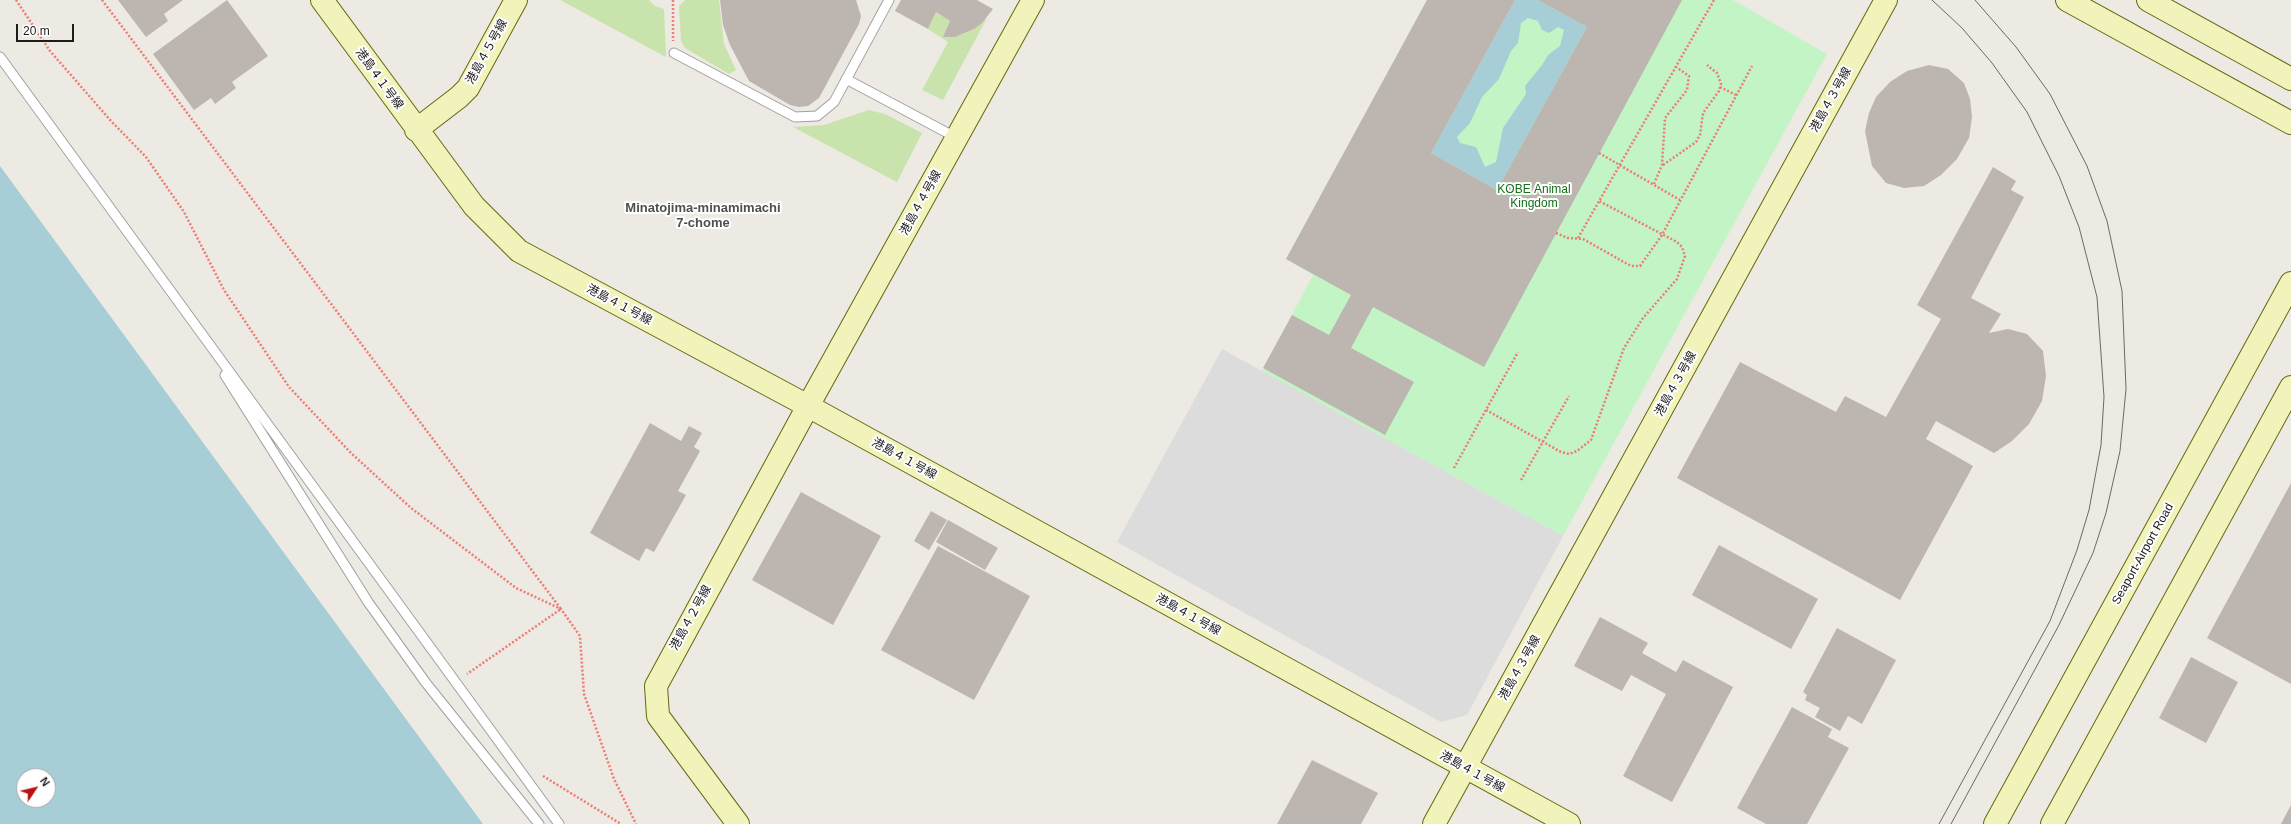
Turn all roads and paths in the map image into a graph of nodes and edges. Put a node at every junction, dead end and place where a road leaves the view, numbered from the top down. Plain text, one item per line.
1 (16, 0) edge
2 (102, 0) edge
3 (322, 0) edge
4 (516, 0) edge
5 (673, 0) edge
6 (889, 0) edge
7 (1033, 0) edge
8 (1714, 0) edge
9 (1886, 0) edge
10 (2068, 0) edge
11 (2148, 0) edge
12 (674, 53) joint
13 (0, 57) edge
14 (1706, 65) dead end
15 (1752, 66) dead end
16 (1676, 67) junction
17 (846, 79) junction
18 (2291, 79) edge
19 (1720, 87) junction
20 (1736, 95) junction
21 (2291, 123) edge
22 (416, 130) junction
23 (958, 138) junction
24 (1599, 153) dead end
25 (1620, 165) junction
26 (1662, 165) junction
27 (1654, 184) junction
28 (1680, 200) junction
29 (1599, 201) junction
30 (1556, 233) dead end
31 (1662, 235) junction
32 (1578, 238) junction
33 (2291, 283) edge
34 (173, 295) junction
35 (1518, 352) dead end
36 (2291, 387) edge
37 (1569, 396) dead end
38 (808, 406) junction
39 (1486, 410) junction
40 (1544, 442) junction
41 (1454, 468) dead end
42 (1521, 480) dead end
43 (561, 609) junction
44 (455, 682) junction
45 (1465, 768) junction
46 (541, 776) dead end
47 (539, 824) edge
48 (558, 824) edge
49 (621, 824) edge
50 (636, 824) edge
51 (738, 824) edge
52 (1434, 824) edge
53 (1568, 824) edge
54 (1995, 824) edge
55 (2052, 824) edge

1 - 43 path
2 - 43 path
3 - 22 street, 港島４１号線
4 - 22 street, 港島４５号線
5 - 12 path
6 - 17 lane
7 - 23 street, 港島４４号線
8 - 16 path
9 - 45 street, 港島４３号線
10 - 21 street
11 - 18 street
12 - 17 lane
13 - 34 lane
14 - 19 path
15 - 20 path
16 - 25 path
16 - 26 path
17 - 23 lane
19 - 20 path
19 - 26 path
20 - 28 path
22 - 38 street, 港島４１号線
23 - 38 street, 港島４４号線
24 - 25 path
25 - 27 path
25 - 29 path
26 - 27 path
27 - 28 path
28 - 31 path
29 - 31 path
29 - 32 path
30 - 32 path
31 - 32 path
31 - 40 path
33 - 54 street, Seaport-Airport Road
34 - 44 lane
34 - 47 lane
35 - 39 path
36 - 55 street
37 - 40 path
38 - 45 street, 港島４１号線
38 - 51 street, 港島４２号線
39 - 40 path
39 - 41 path
40 - 42 path
43 - 44 path
43 - 50 path
44 - 48 lane
45 - 52 street
45 - 53 street, 港島４１号線
46 - 49 path

